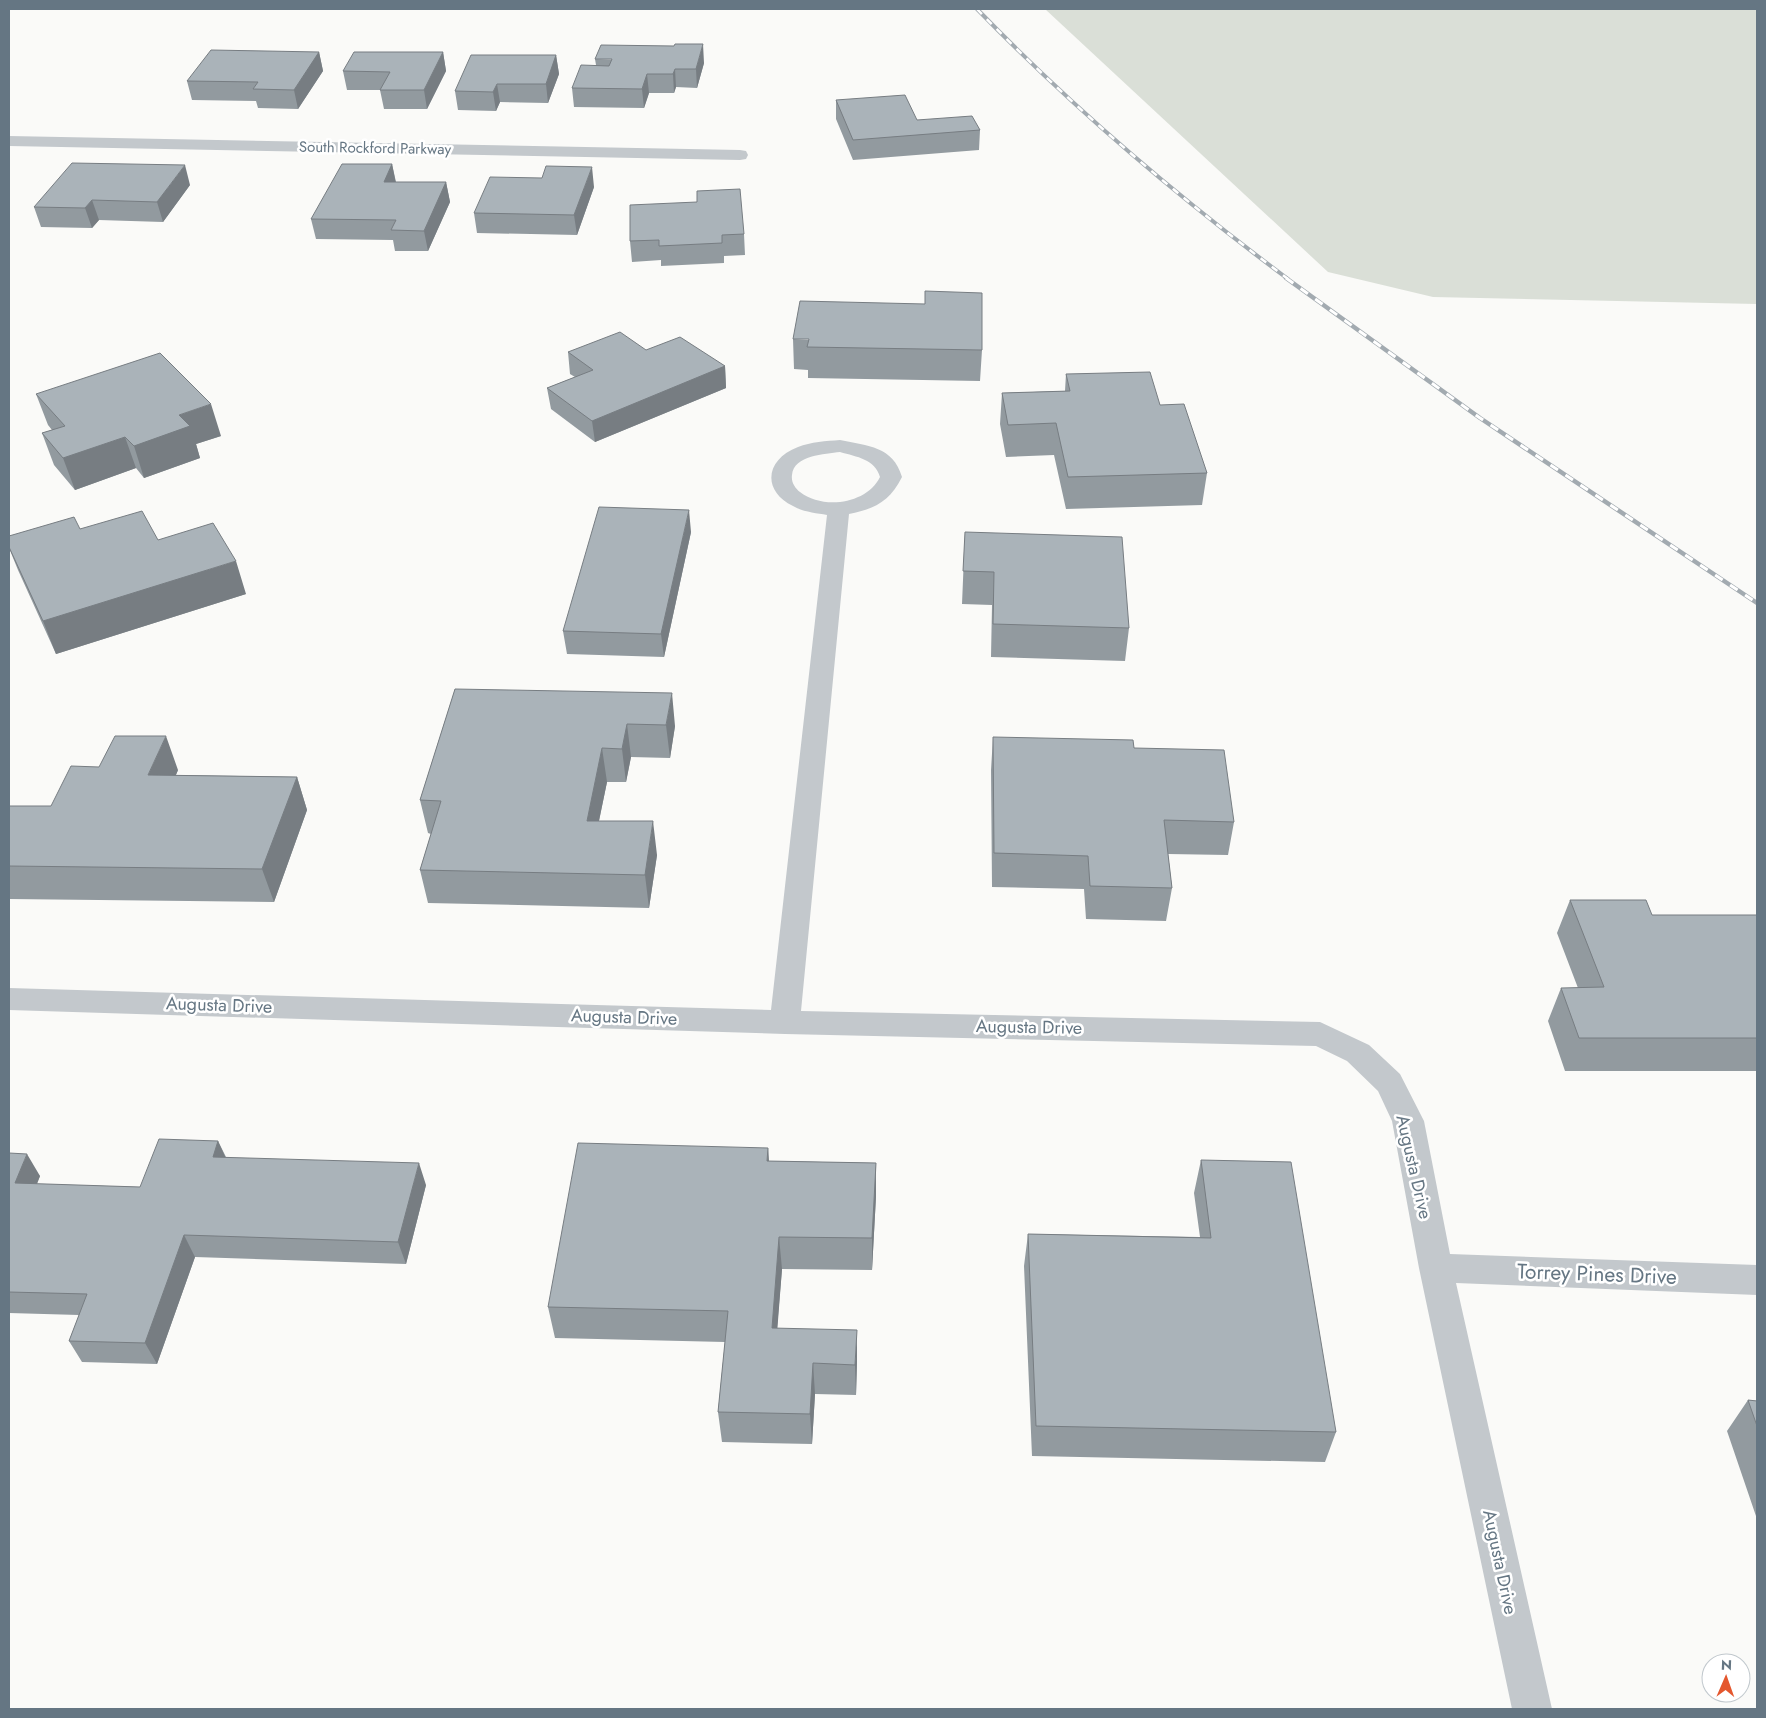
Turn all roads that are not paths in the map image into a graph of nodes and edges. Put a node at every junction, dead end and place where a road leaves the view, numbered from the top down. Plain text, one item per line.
1 (9, 141) edge
2 (740, 156) dead end
3 (839, 508) junction
4 (9, 999) edge
5 (786, 1022) junction
6 (1436, 1268) junction
7 (1757, 1280) edge
8 (1532, 1709) edge

1 - 2 street, South Rockford Parkway
3 - 3 street
3 - 5 street
4 - 5 street, Augusta Drive
5 - 6 street, Augusta Drive
6 - 7 street, Torrey Pines Drive
6 - 8 street, Augusta Drive

